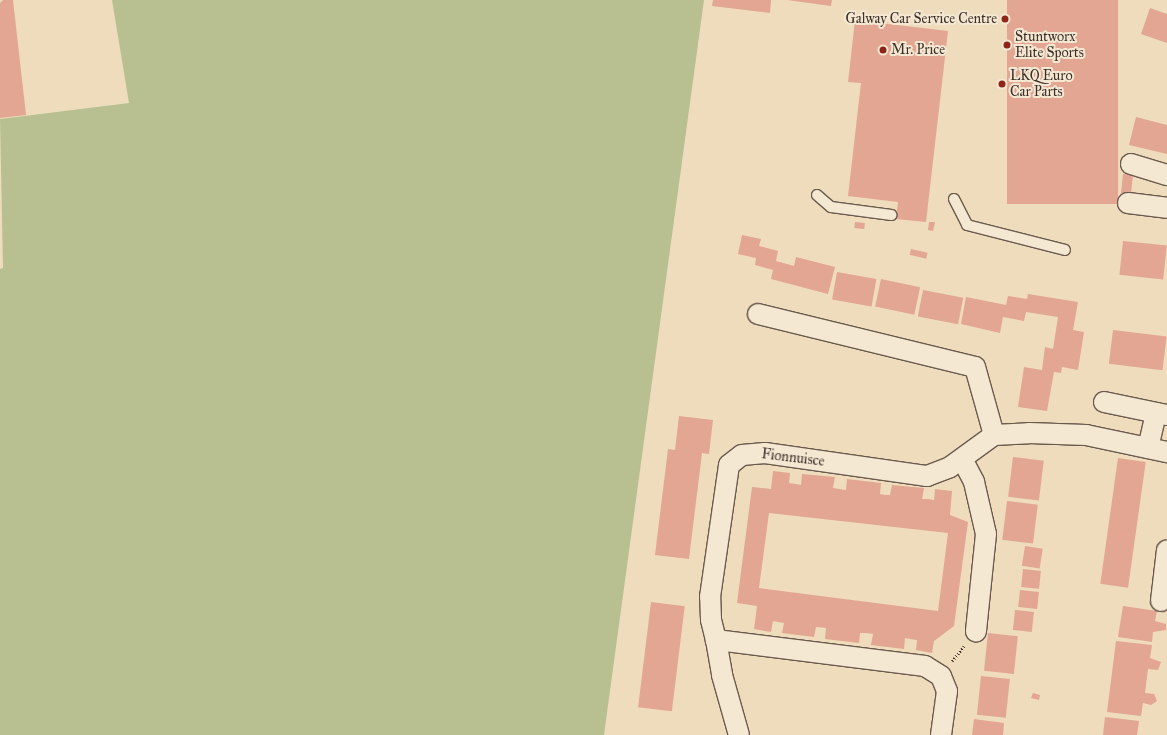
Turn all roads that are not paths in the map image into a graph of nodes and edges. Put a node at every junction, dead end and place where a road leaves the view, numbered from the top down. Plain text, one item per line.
1 (1130, 164) dead end
2 (1167, 175) edge
3 (817, 195) dead end
4 (954, 199) dead end
5 (1128, 203) dead end
6 (1167, 208) edge
7 (891, 215) dead end
8 (1064, 250) dead end
9 (758, 314) dead end
10 (1104, 402) dead end
11 (1161, 414) edge
12 (994, 435) junction
13 (1158, 450) edge
14 (962, 459) junction
15 (1167, 550) edge
16 (1161, 601) dead end
17 (976, 631) road end
18 (716, 640) junction
19 (739, 735) edge
20 (941, 735) edge

1 - 2 street
3 - 7 lane
4 - 8 lane
5 - 6 street
9 - 12 street
10 - 11 street
11 - 13 street
12 - 13 street
12 - 14 street, Fionnuisce
14 - 17 street
14 - 18 street, Fionnuisce
15 - 16 street
18 - 19 street, Fionnuisce
18 - 20 street

